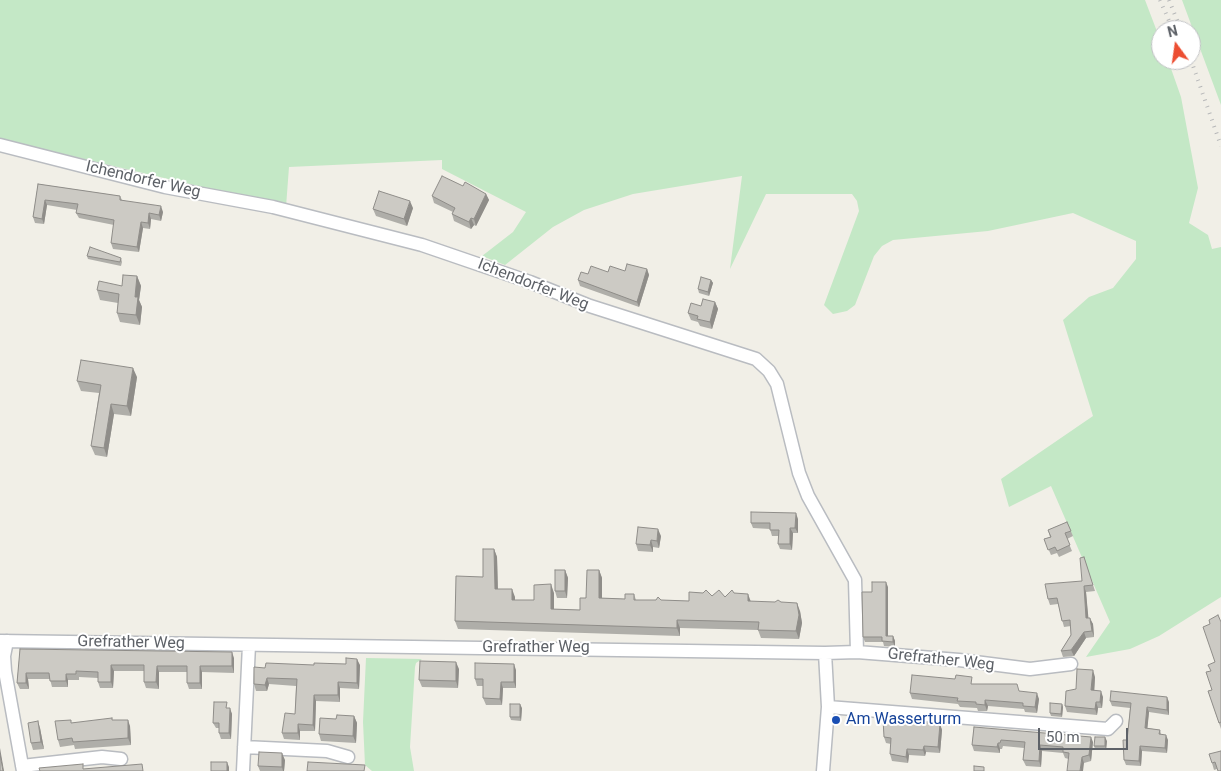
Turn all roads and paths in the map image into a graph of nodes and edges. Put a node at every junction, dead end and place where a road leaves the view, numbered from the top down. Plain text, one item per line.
1 (0, 144) edge
2 (3, 641) edge
3 (249, 645) junction
4 (857, 652) junction
5 (825, 653) junction
6 (1071, 664) dead end
7 (828, 707) junction
8 (1116, 721) dead end
9 (244, 747) junction
10 (348, 757) dead end
11 (121, 759) dead end
12 (22, 769) edge
13 (243, 771) edge
14 (822, 771) edge

1 - 4 street, Ichendorfer Weg
2 - 3 street, Grefrather Weg
2 - 12 street
3 - 5 street, Grefrather Weg
3 - 9 street
4 - 5 street, Grefrather Weg
4 - 6 street, Grefrather Weg
5 - 7 street
7 - 8 street
7 - 14 street
9 - 10 street
9 - 13 street
11 - 12 street

